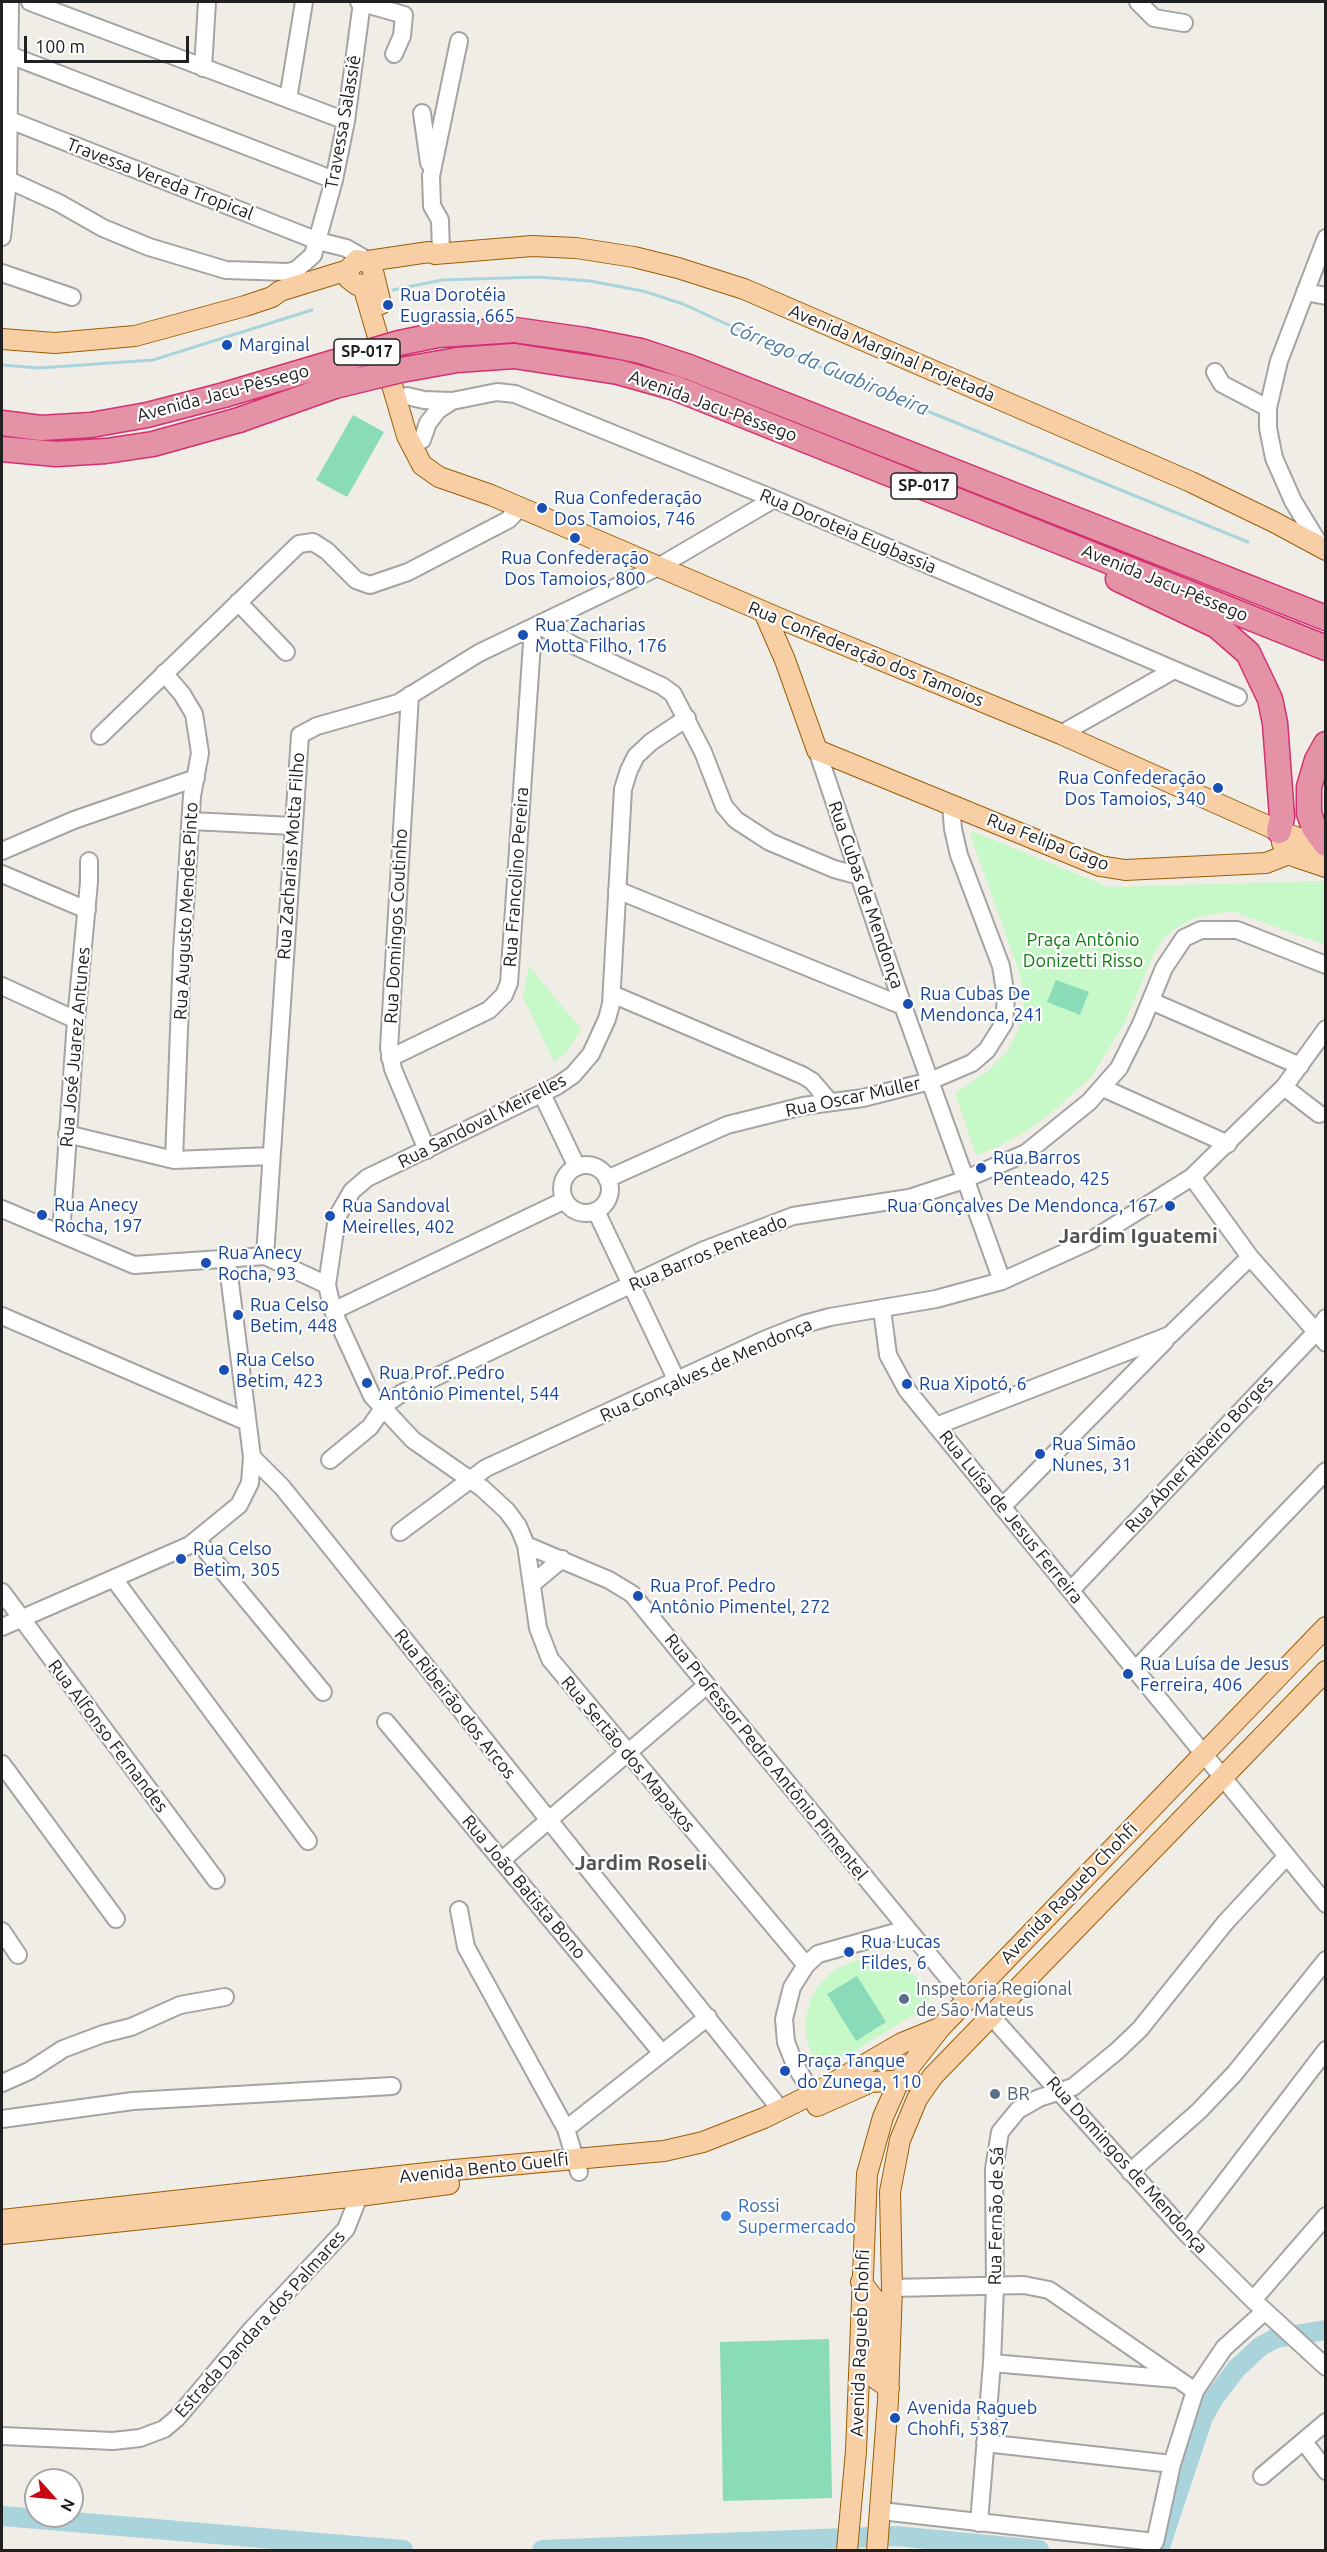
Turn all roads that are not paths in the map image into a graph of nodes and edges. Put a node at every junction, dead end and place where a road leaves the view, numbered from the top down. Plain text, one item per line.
1 (10, 2) edge
2 (30, 2) edge
3 (304, 2) edge
4 (361, 2) edge
5 (1138, 2) edge
6 (201, 3) edge
7 (408, 8) edge
8 (1184, 23) dead end
9 (459, 41) dead end
10 (5, 54) edge
11 (394, 54) dead end
12 (203, 68) junction
13 (288, 99) junction
14 (422, 113) dead end
15 (6, 118) edge
16 (346, 121) junction
17 (431, 176) junction
18 (5, 178) edge
19 (334, 180) junction
20 (2, 237) edge
21 (1326, 238) edge
22 (318, 241) junction
23 (438, 254) junction
24 (362, 272) junction
25 (2, 273) edge
26 (1305, 292) junction
27 (1326, 296) edge
28 (72, 297) dead end
29 (2, 339) edge
30 (1215, 372) dead end
31 (407, 396) junction
32 (452, 401) junction
33 (1268, 408) junction
34 (2, 423) edge
35 (422, 440) junction
36 (2, 449) edge
37 (451, 479) junction
38 (774, 499) junction
39 (1293, 501) junction
40 (520, 508) junction
41 (1274, 522) junction
42 (1041, 533) junction
43 (1324, 544) edge
44 (660, 566) junction
45 (238, 602) junction
46 (764, 612) junction
47 (1326, 618) edge
48 (536, 627) junction
49 (1326, 648) edge
50 (286, 652) dead end
51 (1174, 670) junction
52 (164, 673) junction
53 (410, 695) junction
54 (1238, 698) dead end
55 (687, 718) junction
56 (1061, 734) junction
57 (100, 736) dead end
58 (1326, 744) edge
59 (817, 750) junction
60 (196, 778) junction
61 (1309, 787) junction
62 (951, 804) junction
63 (190, 821) junction
64 (293, 826) junction
65 (1288, 841) junction
66 (1326, 846) edge
67 (2, 851) edge
68 (89, 861) dead end
69 (1326, 867) edge
70 (2, 874) edge
71 (860, 876) junction
72 (617, 890) junction
73 (87, 910) junction
74 (1326, 964) edge
75 (2, 986) edge
76 (612, 994) junction
77 (1151, 1001) junction
78 (903, 1006) junction
79 (76, 1020) junction
80 (1326, 1029) edge
81 (390, 1058) junction
82 (1299, 1066) junction
83 (930, 1081) junction
84 (1284, 1087) junction
85 (1104, 1088) junction
86 (542, 1094) junction
87 (829, 1101) junction
88 (1319, 1114) dead end
89 (67, 1134) junction
90 (1228, 1144) junction
91 (427, 1150) junction
92 (271, 1156) junction
93 (174, 1160) junction
94 (577, 1167) junction
95 (1192, 1177) junction
96 (607, 1179) junction
97 (964, 1180) junction
98 (565, 1200) junction
99 (2, 1209) edge
100 (596, 1211) junction
101 (61, 1234) junction
102 (266, 1256) junction
103 (1250, 1257) junction
104 (226, 1258) junction
105 (1002, 1281) junction
106 (633, 1284) junction
107 (327, 1285) junction
108 (882, 1309) junction
109 (333, 1311) junction
110 (2, 1316) edge
111 (1326, 1318) edge
112 (1170, 1335) junction
113 (1321, 1337) edge
114 (677, 1382) junction
115 (383, 1408) junction
116 (245, 1421) junction
117 (936, 1426) junction
118 (252, 1457) junction
119 (330, 1460) dead end
120 (1326, 1471) edge
121 (470, 1479) junction
122 (1002, 1507) junction
123 (400, 1532) dead end
124 (198, 1541) junction
125 (526, 1545) junction
126 (562, 1559) junction
127 (114, 1578) junction
128 (532, 1584) junction
129 (1071, 1590) junction
130 (2, 1592) edge
131 (20, 1618) junction
132 (2, 1627) edge
133 (1326, 1627) edge
134 (1136, 1669) junction
135 (1326, 1671) edge
136 (707, 1685) junction
137 (322, 1692) dead end
138 (386, 1722) dead end
139 (627, 1753) junction
140 (1203, 1753) junction
141 (2, 1764) edge
142 (1224, 1777) junction
143 (547, 1821) junction
144 (308, 1841) dead end
145 (1286, 1857) junction
146 (502, 1860) junction
147 (216, 1880) dead end
148 (1326, 1904) edge
149 (459, 1910) dead end
150 (116, 1918) dead end
151 (907, 1929) junction
152 (2, 1931) edge
153 (18, 1954) dead end
154 (1326, 1960) edge
155 (806, 1965) junction
156 (225, 1997) dead end
157 (967, 2001) junction
158 (708, 2017) junction
159 (992, 2017) junction
160 (941, 2027) junction
161 (1326, 2050) edge
162 (661, 2052) junction
163 (931, 2078) junction
164 (900, 2079) junction
165 (2, 2083) edge
166 (392, 2086) dead end
167 (815, 2093) junction
168 (1060, 2093) junction
169 (781, 2110) junction
170 (2, 2119) edge
171 (566, 2129) junction
172 (578, 2165) junction
173 (1130, 2172) junction
174 (359, 2196) junction
175 (1326, 2216) edge
176 (2, 2220) edge
177 (1186, 2233) junction
178 (2, 2234) edge
179 (861, 2282) junction
180 (995, 2286) junction
181 (892, 2288) junction
182 (1265, 2311) junction
183 (992, 2363) junction
184 (1326, 2367) edge
185 (1178, 2379) junction
186 (889, 2388) junction
187 (1195, 2391) junction
188 (1326, 2422) edge
189 (2, 2436) edge
190 (1305, 2442) junction
191 (985, 2443) junction
192 (1172, 2464) junction
193 (1326, 2471) edge
194 (1262, 2476) dead end
195 (881, 2516) junction
196 (979, 2523) junction
197 (877, 2549) edge
198 (847, 2550) edge

1 - 10 street
2 - 12 street
3 - 13 street
4 - 7 street
4 - 16 street, Travessa Salassiê
5 - 8 street
6 - 12 street
7 - 11 street
9 - 17 street
10 - 15 street
10 - 19 street
12 - 13 street
13 - 16 street
14 - 17 street
15 - 18 street
15 - 22 street, Travessa Vereda Tropical
16 - 19 street, Travessa Salassiê
17 - 23 street
18 - 20 street
18 - 22 street, Travessa Salassiê
19 - 22 street, Travessa Salassiê
21 - 26 street
22 - 24 street, Travessa Vereda Tropical
23 - 24 main road, Avenida Marginal Projetada
23 - 41 main road, Avenida Marginal Projetada
24 - 29 main road, Avenida Marginal Projetada
24 - 31 main road, Rua Confederação dos Tamoios
24 - 37 main road, Rua Confederação dos Tamoios
25 - 28 street
26 - 27 street
26 - 33 street
30 - 33 street
31 - 32 street, Rua Doroteia Eugbassia
31 - 35 main road, Rua Confederação dos Tamoios
32 - 35 street
32 - 38 street, Rua Doroteia Eugbassia
33 - 39 street
34 - 47 highway, Avenida Jacu-Pêssego / SP-017, bridge
35 - 37 main road, Rua Confederação dos Tamoios
36 - 42 highway, Avenida Jacu-Pêssego / SP-017, bridge
37 - 40 main road, Rua Confederação dos Tamoios
38 - 44 street, Rua Zacharias Motta Filho
38 - 51 street, Rua Doroteia Eugbassia
39 - 41 street
39 - 43 street
40 - 44 main road, Rua Confederação dos Tamoios
40 - 45 street
41 - 43 main road, Avenida Marginal Projetada
42 - 49 highway, Avenida Jacu-Pêssego / SP-017
42 - 65 highway
44 - 46 main road, Rua Confederação dos Tamoios
44 - 48 street, Rua Zacharias Motta Filho
45 - 50 street
45 - 52 street
46 - 56 main road, Rua Confederação dos Tamoios
46 - 59 main road, Rua Cubas de Mendonça
48 - 53 street, Rua Zacharias Motta Filho
48 - 55 street
48 - 81 street, Rua Francolino Pereira
51 - 54 street, Rua Doroteia Eugbassia
51 - 56 street
52 - 57 street
52 - 60 street, Rua Augusto Mendes Pinto
53 - 64 street, Rua Zacharias Motta Filho
53 - 81 street, Rua Domingos Coutinho
55 - 71 street
55 - 72 street, Rua Sandoval Meirelles
56 - 65 main road, Rua Confederação dos Tamoios
58 - 61 highway
59 - 62 main road, Rua Felipa Gago
59 - 71 street, Rua Cubas de Mendonça
60 - 63 street, Rua Augusto Mendes Pinto
60 - 67 street
61 - 65 highway
61 - 66 highway
62 - 65 main road, Rua Felipa Gago
62 - 83 street, Rua Oscar Muller
63 - 64 street
63 - 93 street, Rua Augusto Mendes Pinto
64 - 92 street, Rua Zacharias Motta Filho
65 - 66 main road, Rua Confederação dos Tamoios
65 - 69 main road, Rua Confederação dos Tamoios
68 - 73 street, Rua José Juarez Antunes
70 - 73 street
71 - 78 street, Rua Cubas de Mendonça
72 - 76 street, Rua Sandoval Meirelles
72 - 78 street
73 - 79 street, Rua José Juarez Antunes
74 - 77 street, Rua Barros Penteado
75 - 79 street
76 - 86 street, Rua Sandoval Meirelles
76 - 87 street
77 - 82 street
77 - 85 street, Rua Barros Penteado
78 - 83 street, Rua Cubas de Mendonça
79 - 89 street, Rua José Juarez Antunes
80 - 82 street, Rua Gonçalves de Mendonça
81 - 91 street, Rua Domingos Coutinho
82 - 84 street, Rua Gonçalves de Mendonça
83 - 87 street, Rua Oscar Muller
83 - 97 street, Rua Cubas de Mendonça
84 - 88 street
84 - 90 street, Rua Gonçalves de Mendonça
85 - 90 street
85 - 97 street, Rua Barros Penteado
86 - 91 street, Rua Sandoval Meirelles
86 - 94 street
87 - 96 street, Rua Oscar Muller
89 - 93 street
89 - 101 street, Rua José Juarez Antunes
90 - 95 street, Rua Gonçalves de Mendonça
91 - 107 street, Rua Sandoval Meirelles
92 - 93 street
92 - 102 street, Rua Zacharias Motta Filho
94 - 96 street
94 - 98 street
95 - 103 street
95 - 105 street, Rua Gonçalves de Mendonça
96 - 100 street
97 - 105 street, Rua Cubas de Mendonça
97 - 106 street, Rua Barros Penteado
98 - 100 street
98 - 109 street
99 - 101 street
100 - 106 street
101 - 104 street
102 - 104 street
102 - 107 street
103 - 112 street, Rua Luísa de Jesus Ferreira
103 - 113 street
104 - 116 street
105 - 108 street, Rua Gonçalves de Mendonça
106 - 114 street
106 - 115 street, Rua Barros Penteado
107 - 109 street
108 - 114 street, Rua Gonçalves de Mendonça
108 - 117 street
109 - 115 street
110 - 116 street
111 - 113 street, Rua Abner Ribeiro Borges
112 - 117 street, Rua Luísa de Jesus Ferreira
112 - 122 street
113 - 129 street, Rua Abner Ribeiro Borges
114 - 121 street, Rua Gonçalves de Mendonça
115 - 119 street, Rua Barros Penteado
115 - 121 street
116 - 118 street
117 - 122 street, Rua Luísa de Jesus Ferreira
118 - 124 street
118 - 143 street, Rua Ribeirão dos Arcos
120 - 134 street
121 - 123 street, Rua Gonçalves de Mendonça
121 - 125 street
122 - 129 street, Rua Luísa de Jesus Ferreira
124 - 127 street
124 - 137 street
125 - 126 street, Rua Professor Pedro Antônio Pimentel
125 - 128 street, Rua Sertão dos Mapaxos
126 - 128 street
126 - 136 street, Rua Professor Pedro Antônio Pimentel
127 - 131 street
127 - 144 street
128 - 139 street, Rua Sertão dos Mapaxos
129 - 134 street, Rua Luísa de Jesus Ferreira
130 - 131 street, Rua Alfonso Fernandes
131 - 132 street
131 - 147 street, Rua Alfonso Fernandes
133 - 140 main road, Avenida Ragueb Chohfi
134 - 140 street, Rua Luísa de Jesus Ferreira
135 - 142 main road, Avenida Ragueb Chohfi
136 - 139 street
136 - 151 street, Rua Professor Pedro Antônio Pimentel
138 - 146 street, Rua João Batista Bono
139 - 143 street
139 - 155 street, Rua Sertão dos Mapaxos
140 - 142 street, Rua Luísa de Jesus Ferreira
140 - 157 main road, Avenida Ragueb Chohfi
141 - 150 street
142 - 145 street, Rua Luísa de Jesus Ferreira
142 - 159 main road, Avenida Ragueb Chohfi
143 - 146 street
143 - 158 street, Rua Ribeirão dos Arcos
145 - 148 street, Rua Luísa de Jesus Ferreira
145 - 168 street, Rua Fernão de Sá
146 - 162 street, Rua João Batista Bono
149 - 171 street
151 - 155 street
151 - 157 street, Rua Professor Pedro Antônio Pimentel
152 - 153 street
154 - 173 street
155 - 167 street
156 - 165 street
157 - 160 main road, Avenida Ragueb Chohfi
157 - 163 main road
158 - 162 street
158 - 169 street, Rua Ribeirão dos Arcos
159 - 163 main road, Avenida Ragueb Chohfi
159 - 168 street, Rua Domingos de Mendonça
160 - 164 main road, Avenida Ragueb Chohfi
160 - 167 main road, Avenida Bento Guelfi
161 - 177 street
162 - 171 street
163 - 164 main road, Avenida Bento Guelfi
163 - 181 main road, Avenida Ragueb Chohfi
164 - 167 main road, Avenida Bento Guelfi
164 - 179 main road, Avenida Ragueb Chohfi
166 - 170 street
167 - 169 main road, Avenida Bento Guelfi
167 - 172 main road, Avenida Bento Guelfi
168 - 173 street, Rua Domingos de Mendonça
168 - 180 street, Rua Fernão de Sá
169 - 172 main road, Avenida Bento Guelfi
171 - 172 street
172 - 174 main road, Avenida Bento Guelfi
172 - 176 main road, Avenida Bento Guelfi
173 - 177 street, Rua Domingos de Mendonça
174 - 178 main road, Avenida Bento Guelfi
174 - 189 street, Estrada Dandara dos Palmares
175 - 182 street
177 - 182 street, Rua Domingos de Mendonça
179 - 186 main road
179 - 198 main road, Avenida Ragueb Chohfi
180 - 181 street
180 - 183 street, Rua Fernão de Sá
180 - 185 street
181 - 186 main road, Avenida Ragueb Chohfi
182 - 184 street, Rua Domingos de Mendonça
182 - 187 street
183 - 185 street
183 - 191 street, Rua Fernão de Sá
185 - 187 street
186 - 195 main road, Avenida Ragueb Chohfi
187 - 192 street
188 - 190 street
190 - 193 street
190 - 194 street
191 - 192 street
191 - 196 street, Rua Fernão de Sá
192 - 196 street
195 - 196 street
195 - 197 main road, Avenida Ragueb Chohfi

